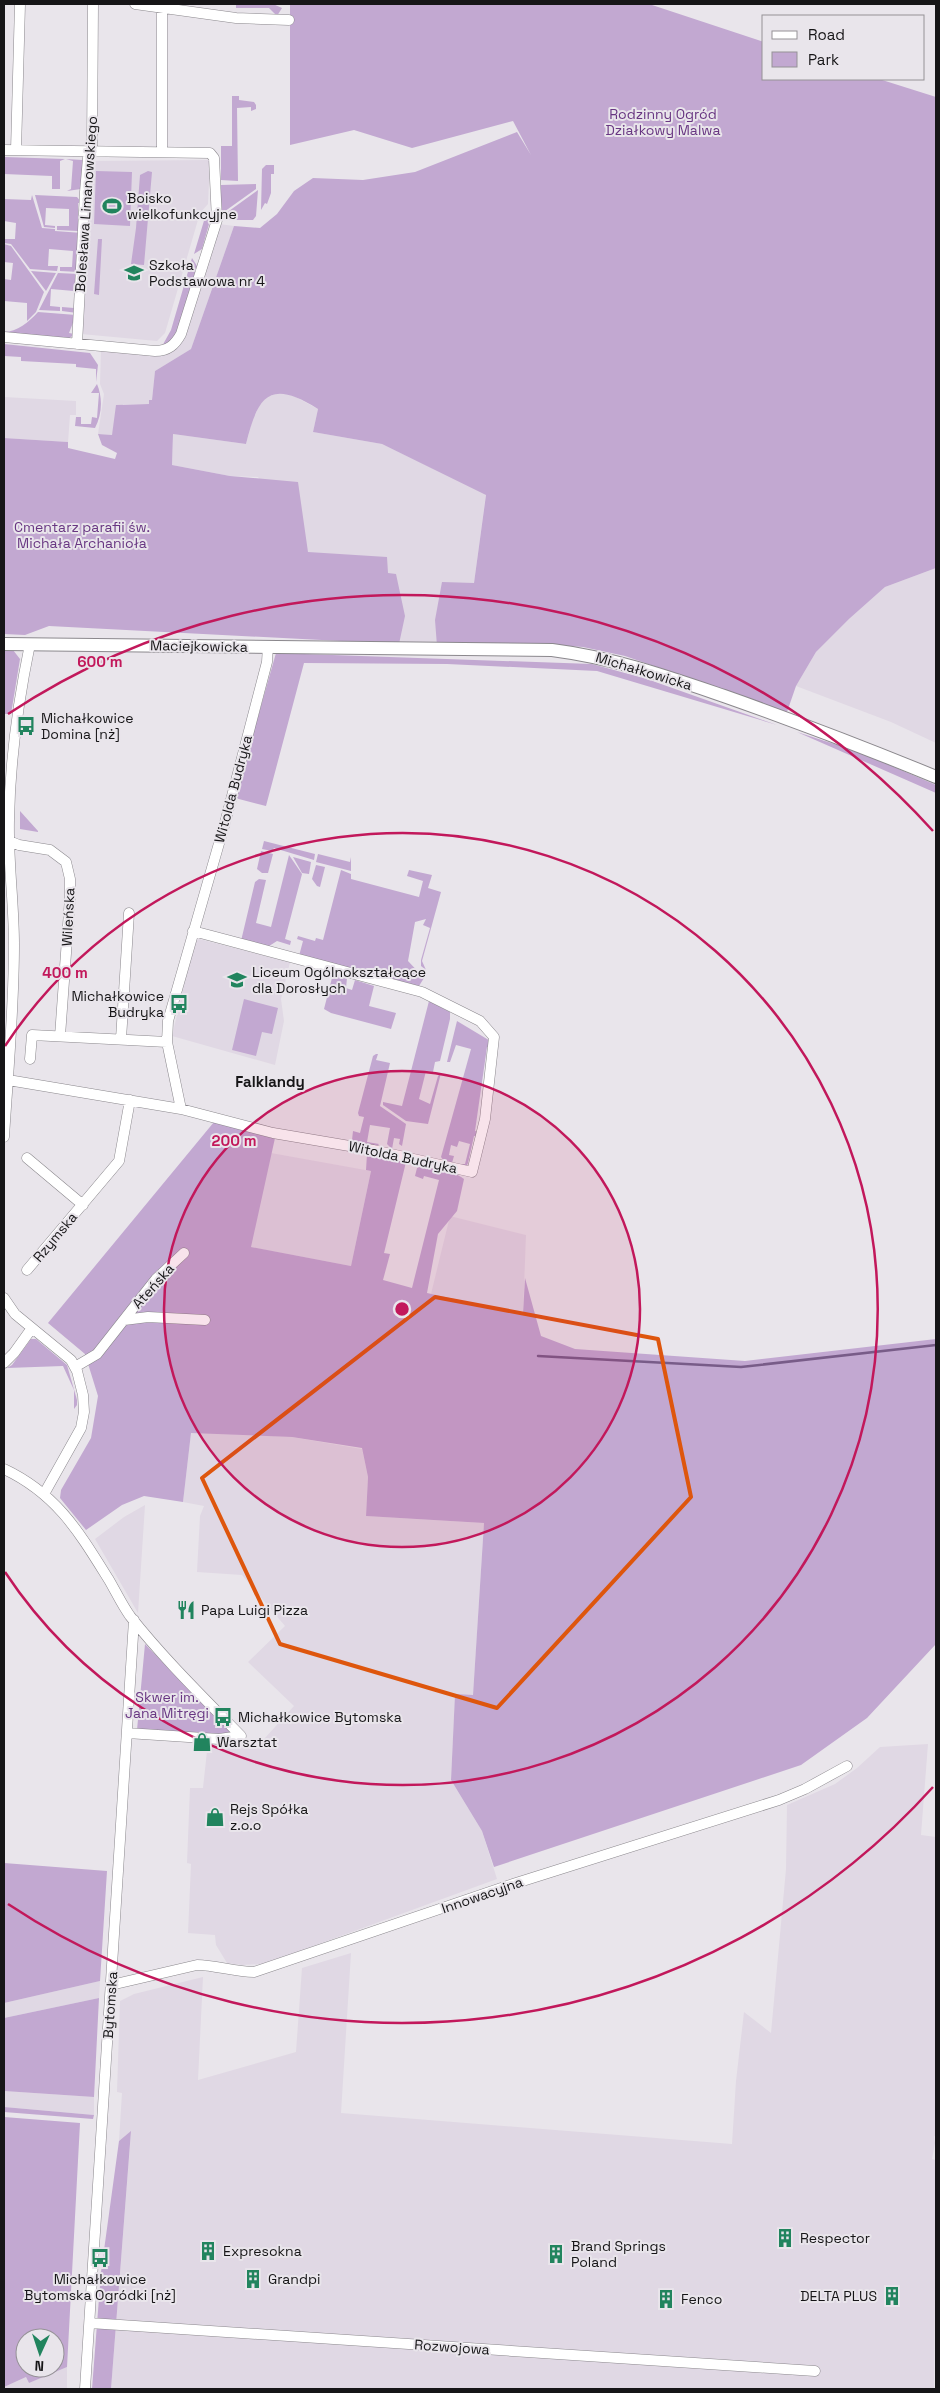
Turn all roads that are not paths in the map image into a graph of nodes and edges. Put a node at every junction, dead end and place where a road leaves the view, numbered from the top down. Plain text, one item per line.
1 (20, 4) edge
2 (92, 4) edge
3 (135, 4) edge
4 (162, 6) edge
5 (289, 20) dead end
6 (4, 150) edge
7 (16, 150) junction
8 (92, 152) junction
9 (162, 152) junction
10 (4, 337) edge
11 (77, 344) junction
12 (4, 644) edge
13 (30, 644) junction
14 (271, 646) junction
15 (936, 777) edge
16 (9, 841) junction
17 (130, 912) dead end
18 (193, 931) junction
19 (60, 1036) junction
20 (121, 1039) junction
21 (167, 1042) junction
22 (30, 1059) dead end
23 (8, 1080) junction
24 (130, 1100) junction
25 (181, 1109) junction
26 (4, 1124) edge
27 (4, 1138) edge
28 (27, 1158) dead end
29 (83, 1204) junction
30 (184, 1253) dead end
31 (27, 1270) dead end
32 (4, 1298) edge
33 (124, 1320) junction
34 (205, 1320) dead end
35 (32, 1328) junction
36 (4, 1363) edge
37 (75, 1367) junction
38 (4, 1469) edge
39 (44, 1494) junction
40 (134, 1620) junction
41 (127, 1733) junction
42 (847, 1766) dead end
43 (111, 1985) junction
44 (90, 2323) junction
45 (815, 2372) dead end
46 (85, 2389) edge

1 - 7 street
2 - 8 street, Bolesława Limanowskiego
3 - 4 street
4 - 5 street
4 - 9 street
6 - 7 street
7 - 8 street
8 - 9 street
8 - 11 street, Bolesława Limanowskiego
9 - 11 street
10 - 11 street
12 - 13 street, Maciejkowicka
13 - 14 street, Maciejkowicka
13 - 16 street
14 - 15 street, Michałkowicka
14 - 18 street, Witolda Budryka
16 - 19 street, Wileńska
16 - 23 street
17 - 20 street
18 - 21 street, Witolda Budryka
18 - 25 street, Witolda Budryka
19 - 20 street
19 - 22 street
20 - 21 street
21 - 25 street, Witolda Budryka
23 - 24 street
23 - 26 street
24 - 25 street
24 - 29 street, Rzymska
26 - 27 street
28 - 29 street, Rzymska
29 - 31 street, Rzymska
30 - 33 street, Ateńska
32 - 35 street
33 - 34 street, Ateńska
33 - 37 street, Ateńska
35 - 36 street
35 - 37 street
37 - 39 street
38 - 39 street
39 - 40 street
40 - 41 street, Bytomska
40 - 41 street
41 - 43 street, Bytomska
42 - 43 street, Innowacyjna
43 - 44 street, Bytomska
44 - 45 street, Rozwojowa
44 - 46 street, Bytomska

